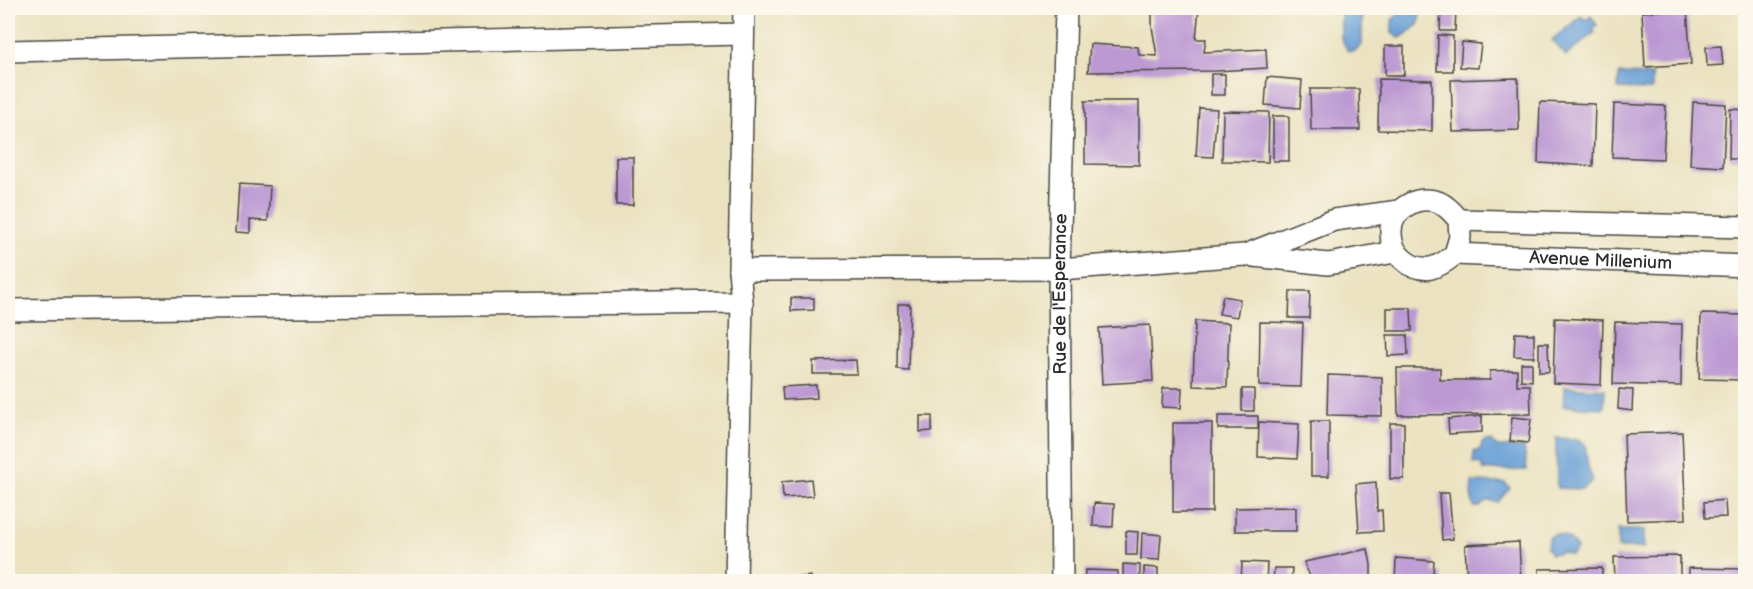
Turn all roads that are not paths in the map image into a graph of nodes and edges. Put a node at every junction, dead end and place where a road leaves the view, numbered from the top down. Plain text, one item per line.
1 (744, 8) edge
2 (1065, 8) edge
3 (743, 34) junction
4 (8, 51) edge
5 (1399, 211) junction
6 (1459, 220) junction
7 (1746, 227) edge
8 (1395, 252) junction
9 (1455, 254) junction
10 (1244, 255) junction
11 (1746, 266) edge
12 (1059, 268) junction
13 (739, 270) junction
14 (742, 302) junction
15 (8, 310) edge
16 (736, 582) edge
17 (1062, 582) edge

1 - 3 street
2 - 12 street, Rue de l'Esperance
3 - 4 street
3 - 13 street
5 - 6 street
5 - 8 street
5 - 10 street
6 - 7 street, Avenue Millenium
6 - 9 street
8 - 9 street
8 - 10 street
9 - 11 street, Avenue Millenium
10 - 12 street
12 - 13 street
12 - 17 street, Rue de l'Esperance
13 - 14 street
14 - 15 street
14 - 16 street

